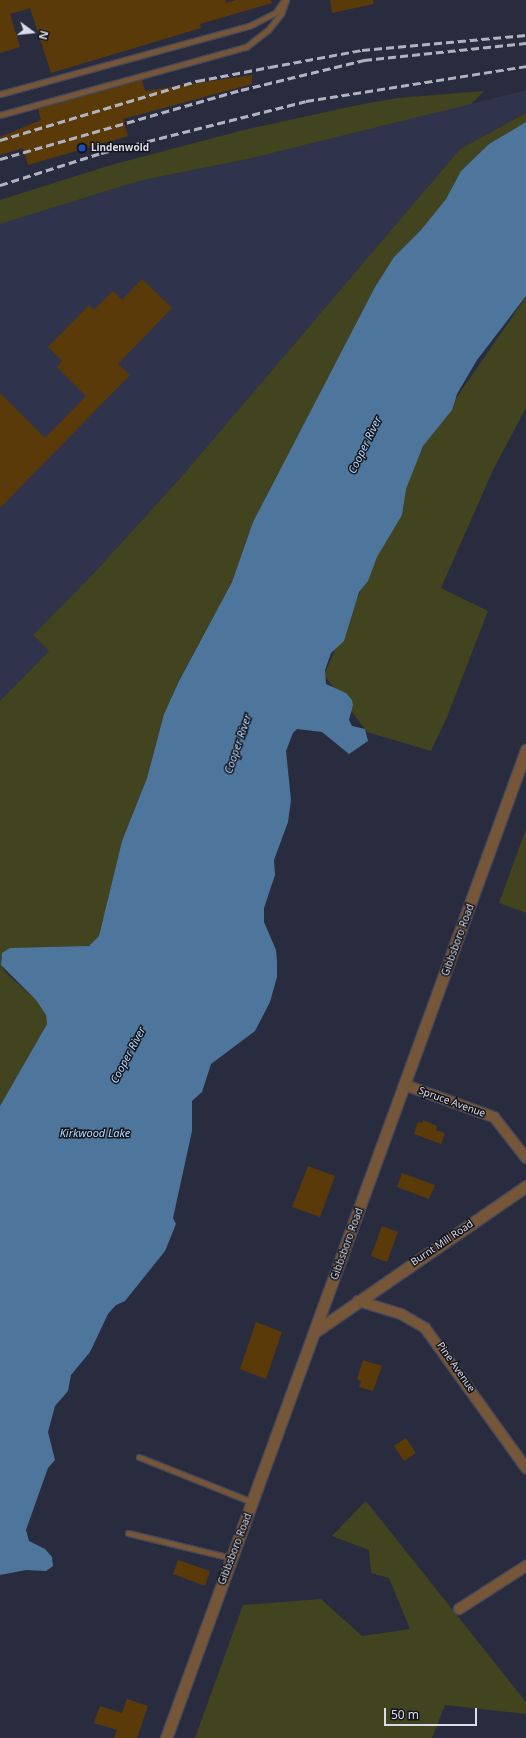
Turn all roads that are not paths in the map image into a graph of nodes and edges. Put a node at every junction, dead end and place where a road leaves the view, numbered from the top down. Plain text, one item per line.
1 (285, 0) edge
2 (0, 94) edge
3 (0, 115) edge
4 (526, 750) edge
5 (405, 1085) junction
6 (526, 1158) edge
7 (526, 1186) edge
8 (358, 1301) junction
9 (316, 1331) junction
10 (139, 1457) dead end
11 (526, 1468) edge
12 (252, 1502) junction
13 (128, 1533) dead end
14 (231, 1558) junction
15 (526, 1566) edge
16 (459, 1609) dead end
17 (166, 1738) edge

1 - 2 lane
1 - 3 lane
4 - 5 street, Gibbsboro Road
5 - 6 street, Spruce Avenue
5 - 9 street, Gibbsboro Road
7 - 8 street, Burnt Mill Road
8 - 9 street, Burnt Mill Road
8 - 11 street, Pine Avenue
9 - 12 street, Gibbsboro Road
10 - 12 lane
12 - 14 street, Gibbsboro Road
13 - 14 lane
14 - 17 street, Gibbsboro Road
15 - 16 street

